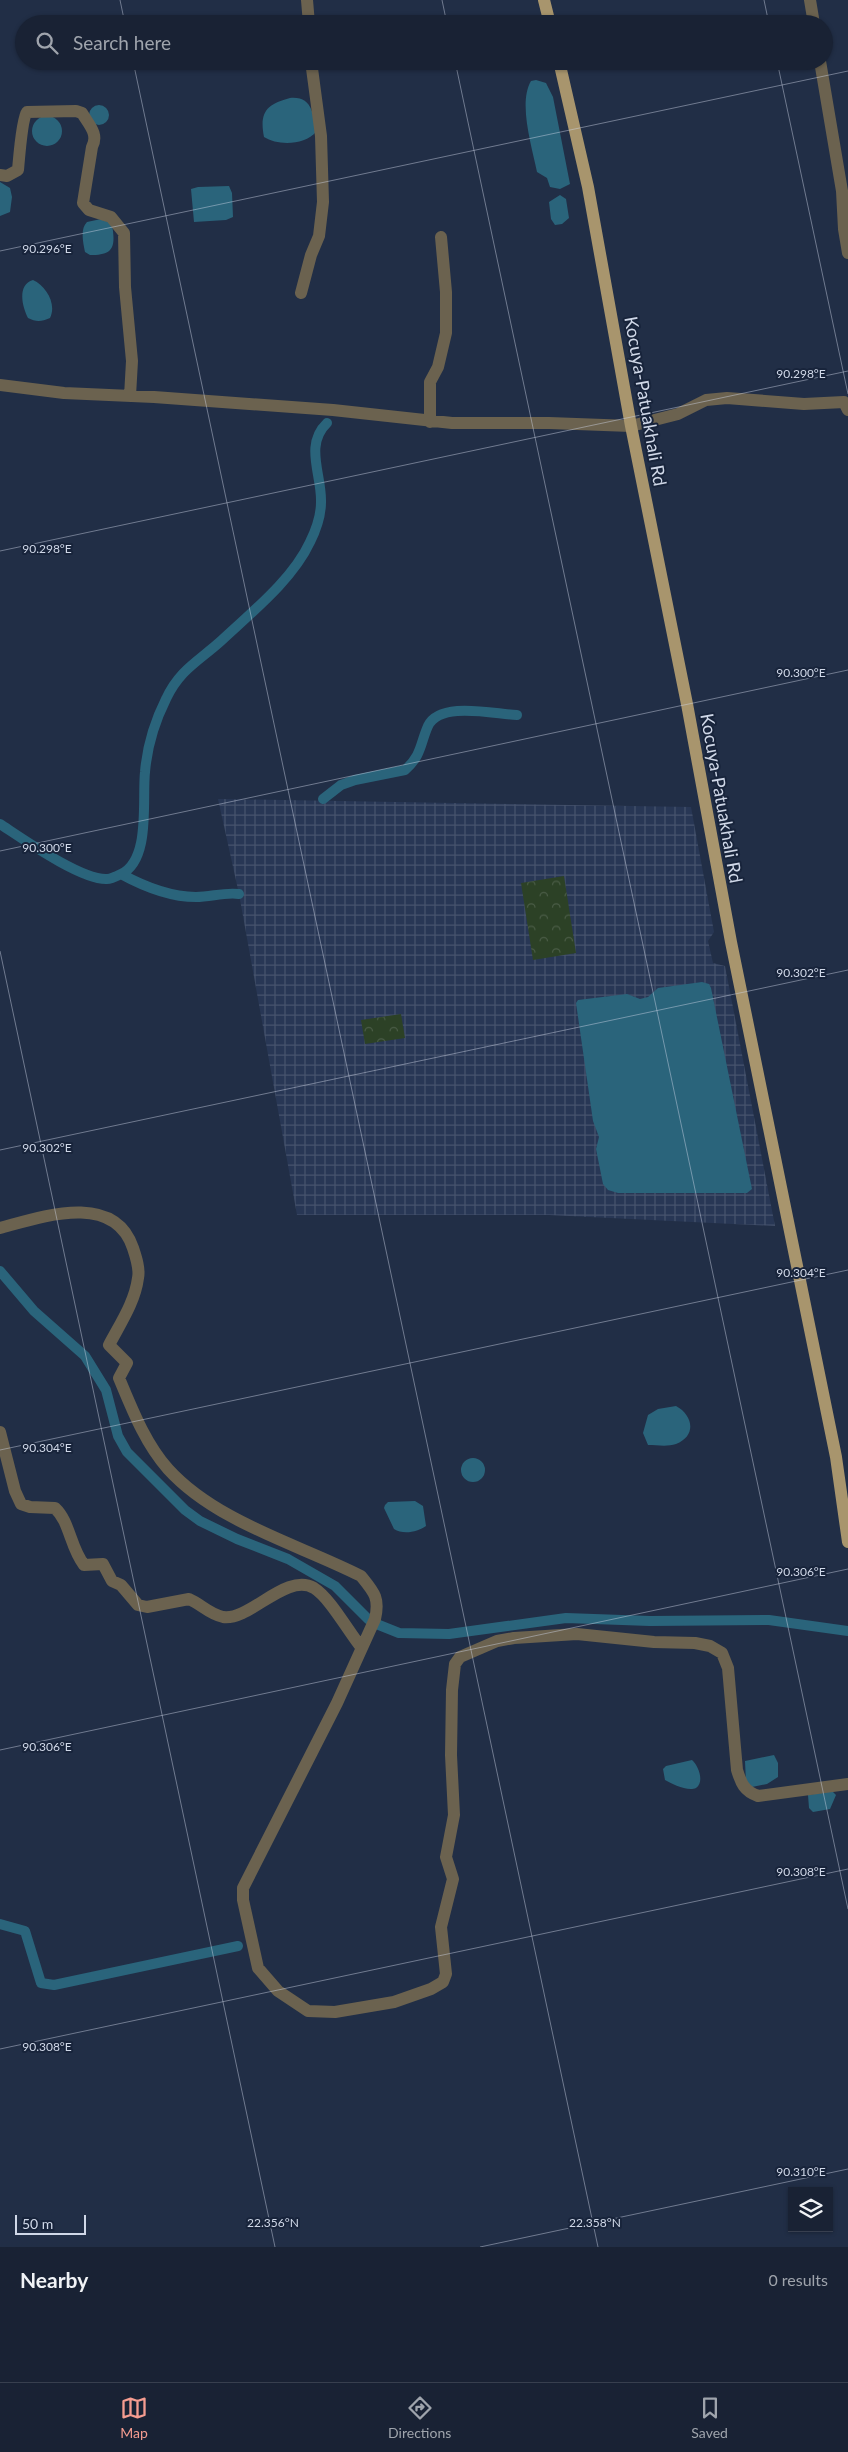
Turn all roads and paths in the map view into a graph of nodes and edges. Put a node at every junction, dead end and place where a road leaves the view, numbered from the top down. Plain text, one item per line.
1 (307, 0) edge
2 (544, 0) edge
3 (810, 0) edge
4 (308, 15) edge
5 (548, 15) edge
6 (812, 15) edge
7 (312, 70) edge
8 (561, 70) edge
9 (822, 70) edge
10 (0, 175) edge
11 (441, 237) dead end
12 (848, 252) edge
13 (301, 293) dead end
14 (0, 385) edge
15 (130, 396) junction
16 (847, 402) edge
17 (430, 422) junction
18 (631, 426) junction
19 (0, 1228) edge
20 (0, 1432) edge
21 (848, 1542) edge
22 (363, 1642) junction
23 (848, 1784) edge

1 - 4 street
2 - 5 main road
3 - 6 street
7 - 13 street
8 - 18 main road, Kocuya-Patuakhali Rd
9 - 12 street
10 - 15 street
11 - 17 street
14 - 15 street
15 - 17 street
16 - 18 street
17 - 18 street
18 - 21 main road, Kocuya-Patuakhali Rd
19 - 22 street
20 - 22 street
22 - 23 street

